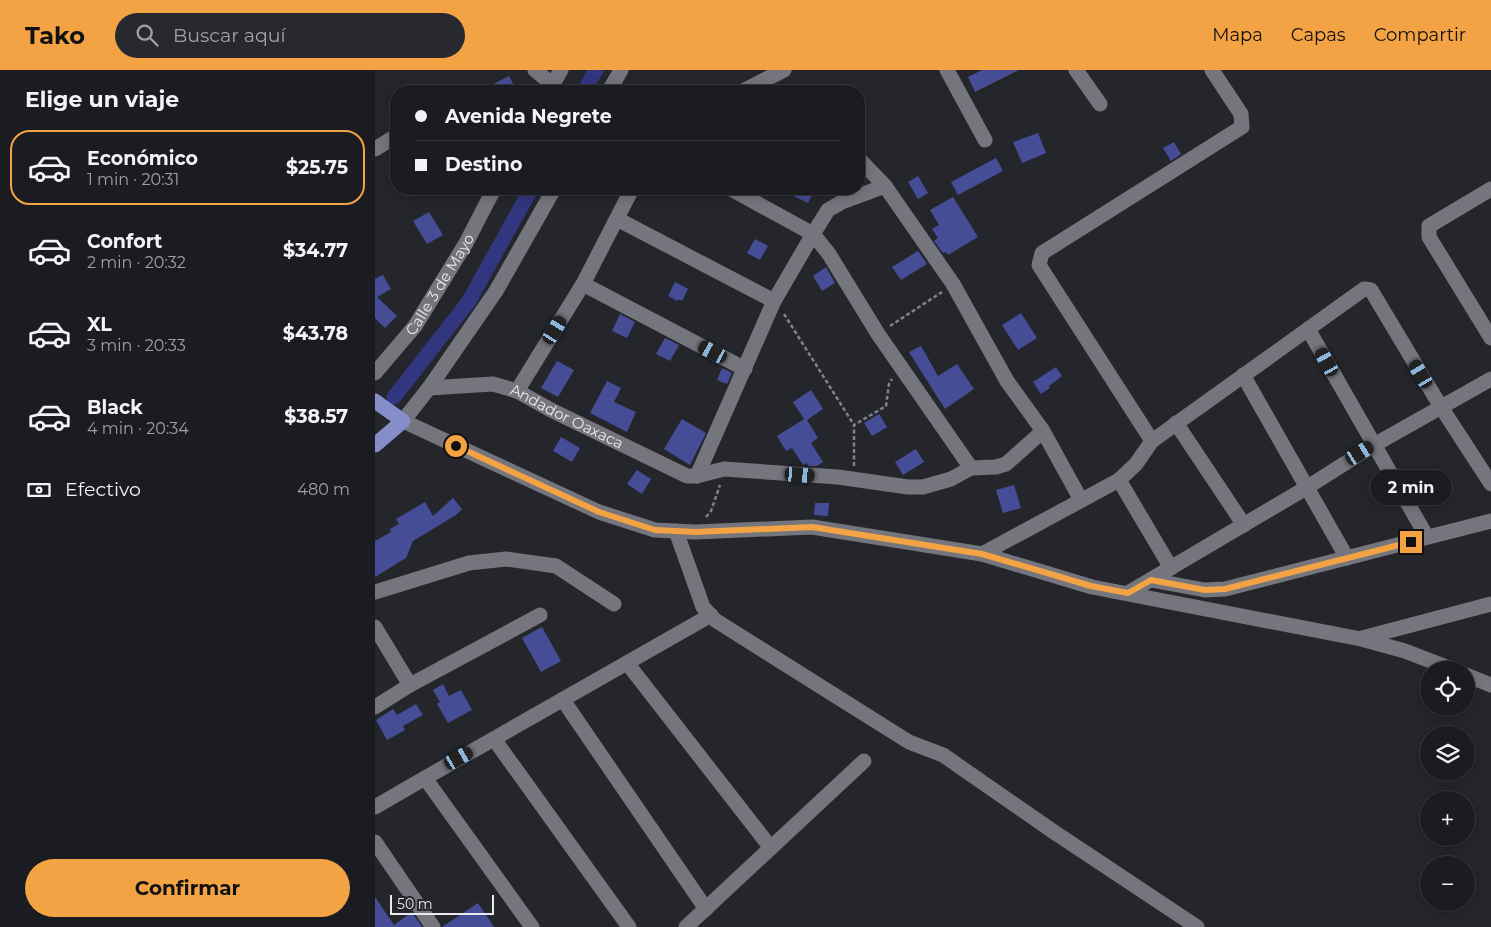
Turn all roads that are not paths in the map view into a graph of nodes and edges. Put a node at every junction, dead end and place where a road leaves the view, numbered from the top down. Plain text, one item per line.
1 (535, 70) edge
2 (561, 70) edge
3 (621, 70) edge
4 (784, 70) edge
5 (947, 70) edge
6 (1076, 70) edge
7 (1212, 70) edge
8 (548, 85) edge
9 (553, 85) edge
10 (612, 85) edge
11 (761, 85) edge
12 (1101, 104) dead end
13 (390, 140) edge
14 (985, 140) dead end
15 (375, 149) edge
16 (865, 165) edge
17 (885, 186) junction
18 (1491, 189) edge
19 (865, 193) edge
20 (491, 195) edge
21 (551, 195) edge
22 (629, 195) edge
23 (742, 195) edge
24 (860, 195) edge
25 (617, 218) junction
26 (813, 234) junction
27 (583, 284) junction
28 (775, 301) junction
29 (1308, 329) junction
30 (1491, 338) edge
31 (745, 369) junction
32 (375, 373) edge
33 (1243, 375) junction
34 (1491, 379) edge
35 (429, 388) junction
36 (517, 391) junction
37 (375, 401) edge
38 (1441, 407) junction
39 (403, 421) junction
40 (1176, 423) junction
41 (1043, 431) junction
42 (1152, 441) junction
43 (375, 445) edge
44 (1374, 445) junction
45 (971, 468) junction
46 (697, 476) junction
47 (1119, 480) junction
48 (1491, 484) edge
49 (1306, 488) junction
50 (1081, 500) junction
51 (1491, 521) edge
52 (1243, 525) junction
53 (676, 531) junction
54 (1427, 538) junction
55 (982, 554) junction
56 (1347, 558) junction
57 (1171, 568) junction
58 (1151, 580) junction
59 (375, 592) edge
60 (1128, 593) junction
61 (614, 604) dead end
62 (1491, 604) edge
63 (539, 615) dead end
64 (711, 615) junction
65 (375, 627) edge
66 (1361, 639) junction
67 (1430, 661) edge
68 (627, 663) junction
69 (1475, 679) edge
70 (410, 685) junction
71 (1491, 685) edge
72 (563, 700) junction
73 (375, 707) edge
74 (494, 739) junction
75 (864, 761) dead end
76 (425, 778) junction
77 (375, 806) edge
78 (375, 842) edge
79 (771, 848) junction
80 (706, 909) junction
81 (433, 927) edge
82 (532, 927) edge
83 (629, 927) edge
84 (686, 927) edge
85 (1197, 927) edge

1 - 8 street
2 - 9 street
3 - 10 street
4 - 11 street
5 - 14 street
6 - 12 street
7 - 42 street
13 - 15 street
16 - 17 street
17 - 19 street
17 - 41 street
18 - 30 street
20 - 32 street, Calle 3 de Mayo
21 - 35 street
22 - 25 street
23 - 26 street
24 - 26 street
25 - 27 street
25 - 28 street
26 - 28 street
26 - 45 street
27 - 31 street
27 - 36 street
28 - 31 street
29 - 33 street
29 - 38 street
29 - 44 street
31 - 46 street
33 - 40 street
33 - 49 street
34 - 38 street
35 - 36 street, Andador Oaxaca
35 - 39 street
36 - 46 street, Andador Oaxaca
37 - 39 main road
38 - 44 street
38 - 48 street
39 - 43 main road
39 - 53 street
40 - 42 street
40 - 52 street
41 - 45 street
41 - 50 street
42 - 47 street
44 - 49 street
44 - 54 street
45 - 46 street
47 - 50 street
47 - 57 street
49 - 52 street
49 - 56 street
50 - 55 street
51 - 54 street
52 - 57 street
53 - 55 street
53 - 64 street
54 - 56 street
55 - 60 street
56 - 58 street
57 - 58 street
58 - 60 street
59 - 61 street
60 - 66 street
62 - 66 street
63 - 70 street
64 - 68 street
64 - 85 street
65 - 70 street
66 - 67 street
68 - 72 street
68 - 79 street
69 - 71 street
70 - 73 street
72 - 74 street
72 - 80 street
74 - 76 street
74 - 83 street
75 - 79 street
76 - 77 street
76 - 82 street
78 - 81 street
79 - 80 street
80 - 84 street

